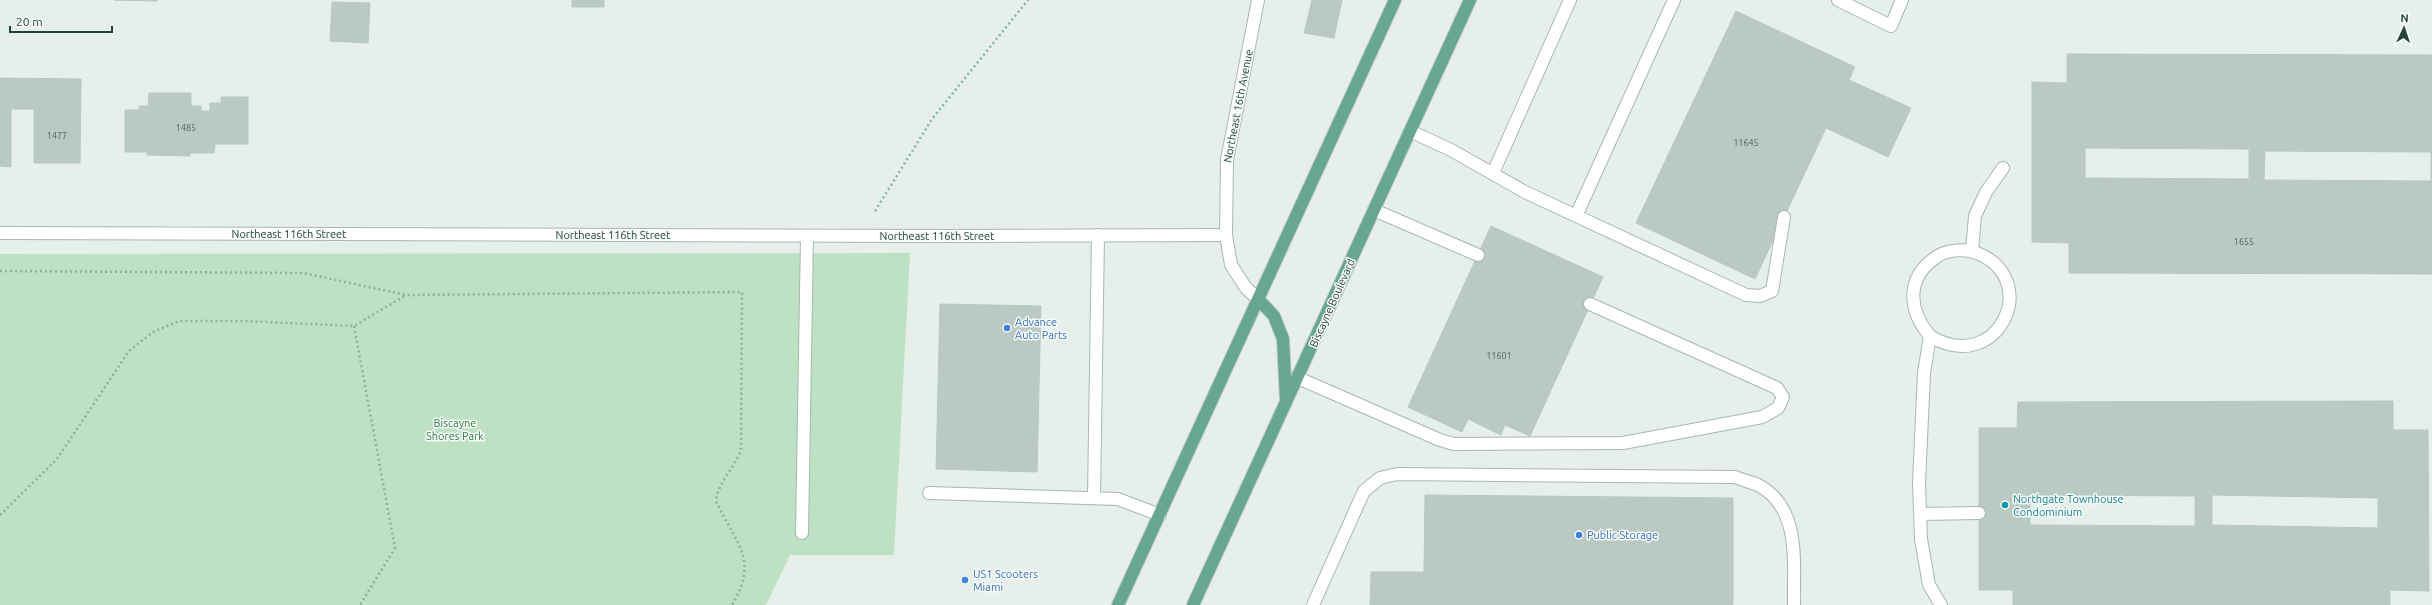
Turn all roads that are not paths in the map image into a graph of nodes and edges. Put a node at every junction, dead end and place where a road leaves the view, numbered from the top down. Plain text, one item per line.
1 (1258, 0) edge
2 (1395, 0) edge
3 (1470, 0) edge
4 (1570, 0) edge
5 (1674, 0) edge
6 (1838, 0) edge
7 (1902, 0) edge
8 (1410, 131) junction
9 (2003, 168) dead end
10 (1493, 173) junction
11 (1374, 210) junction
12 (1576, 216) junction
13 (1784, 217) dead end
14 (0, 233) edge
15 (1098, 235) junction
16 (1226, 235) junction
17 (807, 236) junction
18 (1972, 251) junction
19 (1478, 255) dead end
20 (1258, 300) junction
21 (1590, 304) dead end
22 (1930, 336) junction
23 (1298, 378) junction
24 (1286, 403) junction
25 (929, 493) dead end
26 (1094, 498) junction
27 (1979, 513) dead end
28 (1920, 514) junction
29 (1160, 515) junction
30 (802, 533) dead end
31 (1118, 605) edge
32 (1193, 605) edge
33 (1313, 605) edge
34 (1794, 605) edge
35 (1941, 605) edge

1 - 16 street, Northeast 16th Avenue
2 - 20 main road
3 - 8 main road, Biscayne Boulevard
4 - 10 street
5 - 12 street
6 - 7 street
8 - 10 street
8 - 11 main road, Biscayne Boulevard
9 - 18 street
10 - 12 street
11 - 19 street
11 - 23 main road, Biscayne Boulevard
12 - 13 street
14 - 17 street, Northeast 116th Street
15 - 16 street, Northeast 116th Street
15 - 17 street, Northeast 116th Street
15 - 26 street
16 - 20 street, Northeast 16th Avenue
17 - 30 street
18 - 22 street
18 - 22 street
20 - 24 main road
20 - 29 main road
21 - 23 street
22 - 28 street
23 - 24 main road, Biscayne Boulevard
24 - 32 main road, Biscayne Boulevard
25 - 26 street
26 - 29 street
27 - 28 street
28 - 35 street
29 - 31 main road
33 - 34 street

